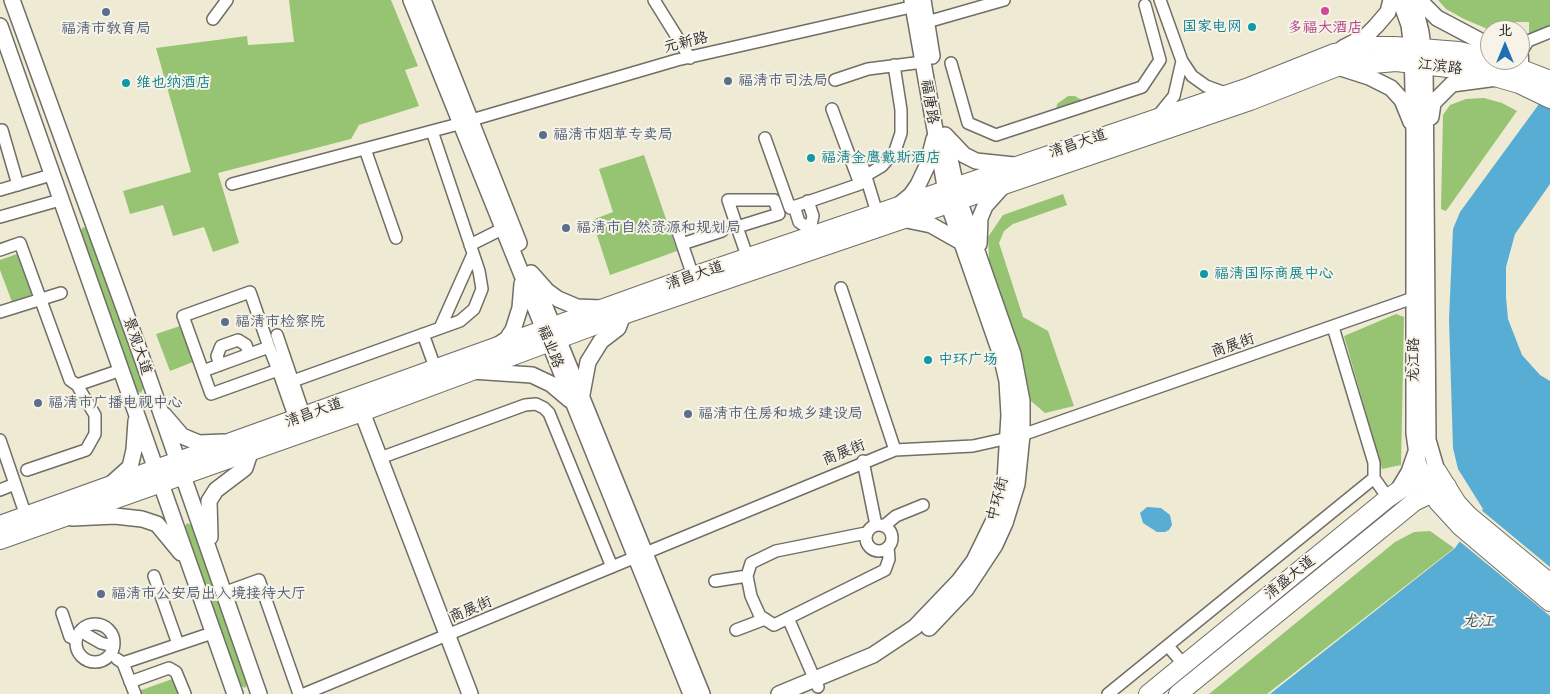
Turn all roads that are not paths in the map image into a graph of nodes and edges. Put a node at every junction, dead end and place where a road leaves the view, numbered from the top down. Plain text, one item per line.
1 (12, 0) edge
2 (22, 0) edge
3 (227, 0) edge
4 (411, 0) edge
5 (423, 0) edge
6 (654, 0) edge
7 (1004, 0) edge
8 (1160, 0) edge
9 (1391, 0) edge
10 (1400, 0) edge
11 (1413, 0) edge
12 (1419, 0) edge
13 (918, 3) edge
14 (1145, 5) dead end
15 (213, 20) dead end
16 (18, 21) junction
17 (927, 22) junction
18 (0, 26) edge
19 (1550, 32) edge
20 (1480, 41) edge
21 (1530, 41) edge
22 (1411, 55) junction
23 (1480, 56) edge
24 (690, 58) junction
25 (1335, 60) junction
26 (1182, 61) junction
27 (923, 62) junction
28 (950, 63) dead end
29 (894, 65) junction
30 (1481, 70) edge
31 (1495, 70) edge
32 (1514, 70) edge
33 (1514, 70) edge
34 (835, 80) dead end
35 (1547, 88) edge
36 (1228, 94) junction
37 (832, 109) dead end
38 (1157, 117) junction
39 (464, 122) junction
40 (2, 130) dead end
41 (432, 131) junction
42 (1414, 132) junction
43 (940, 135) junction
44 (765, 138) dead end
45 (365, 149) junction
46 (1425, 151) junction
47 (1018, 165) junction
48 (51, 175) junction
49 (18, 184) junction
50 (232, 184) dead end
51 (1002, 186) junction
52 (0, 190) edge
53 (82, 192) junction
54 (952, 194) junction
55 (60, 200) junction
56 (808, 201) junction
57 (794, 206) junction
58 (899, 212) junction
59 (877, 213) junction
60 (0, 217) edge
61 (737, 227) dead end
62 (502, 229) junction
63 (677, 229) dead end
64 (722, 231) dead end
65 (811, 232) junction
66 (396, 238) dead end
67 (961, 242) junction
68 (682, 244) junction
69 (0, 250) edge
70 (472, 250) junction
71 (745, 250) dead end
72 (981, 263) junction
73 (527, 275) junction
74 (693, 276) junction
75 (841, 288) dead end
76 (61, 293) dead end
77 (1413, 298) junction
78 (40, 299) junction
79 (615, 311) junction
80 (0, 312) edge
81 (1333, 327) junction
82 (440, 328) junction
83 (423, 334) junction
84 (277, 335) dead end
85 (551, 335) junction
86 (269, 347) junction
87 (488, 351) junction
88 (249, 354) junction
89 (220, 365) junction
90 (121, 370) junction
91 (278, 370) junction
92 (436, 370) junction
93 (203, 371) junction
94 (472, 371) junction
95 (293, 381) junction
96 (77, 385) junction
97 (577, 399) junction
98 (158, 406) junction
99 (136, 412) junction
100 (362, 412) junction
101 (299, 415) junction
102 (1015, 436) junction
103 (0, 440) edge
104 (249, 444) junction
105 (895, 450) junction
106 (1416, 452) junction
107 (380, 458) junction
108 (862, 461) junction
109 (180, 469) junction
110 (26, 470) dead end
111 (1431, 474) junction
112 (159, 476) junction
113 (1374, 478) junction
114 (15, 484) junction
115 (0, 490) edge
116 (1440, 490) junction
117 (91, 494) junction
118 (1392, 495) junction
119 (923, 505) dead end
120 (26, 516) junction
121 (1397, 516) junction
122 (60, 519) junction
123 (1459, 519) junction
124 (0, 525) edge
125 (880, 525) junction
126 (866, 533) junction
127 (0, 540) edge
128 (888, 546) junction
129 (640, 555) junction
130 (214, 564) junction
131 (612, 567) junction
132 (193, 572) junction
133 (154, 576) dead end
134 (747, 576) junction
135 (715, 581) dead end
136 (1550, 583) edge
137 (224, 593) junction
138 (1550, 602) edge
139 (62, 613) dead end
140 (788, 618) junction
141 (765, 619) junction
142 (736, 630) dead end
143 (214, 632) junction
144 (78, 635) junction
145 (448, 636) junction
146 (178, 644) junction
147 (1168, 646) junction
148 (112, 650) junction
149 (123, 664) junction
150 (1184, 665) junction
151 (130, 682) junction
152 (816, 683) junction
153 (689, 687) edge
154 (135, 694) edge
155 (185, 694) edge
156 (235, 694) edge
157 (259, 694) edge
158 (299, 694) edge
159 (304, 694) edge
160 (470, 694) edge
161 (702, 694) edge
162 (716, 694) edge
163 (779, 694) edge
164 (802, 694) edge
165 (1108, 694) edge
166 (1148, 694) edge
167 (1178, 694) edge

1 - 16 street, 景观大道
2 - 16 street
3 - 15 street
4 - 39 street, 福业路
5 - 39 street, 福业路
6 - 24 street
7 - 17 street
8 - 26 street
9 - 25 street
10 - 22 street
11 - 22 street
12 - 20 street
13 - 17 street, 福唐路
13 - 24 street, 元新路
13 - 27 street, 福唐路
14 - 28 street
16 - 53 street, 景观大道
17 - 43 street, 福唐路
18 - 48 street, 景观大道
19 - 21 street
22 - 23 main road, 江滨路
22 - 25 main road, 清昌大道
22 - 30 main road, 江滨路
22 - 42 street, 龙江路
22 - 46 street, 龙江路
24 - 39 street, 元新路
25 - 36 main road, 清昌大道
25 - 42 street
25 - 51 main road, 清昌大道
26 - 36 street
26 - 38 street
27 - 29 street
27 - 43 street, 福唐路
29 - 34 street
29 - 59 street
31 - 46 street
32 - 35 main road, 江滨路
33 - 35 main road, 江滨路
36 - 38 main road, 清昌大道
37 - 56 street
38 - 47 main road, 清昌大道
39 - 41 street, 元新路
39 - 62 street, 福业路
39 - 73 street, 福业路
40 - 49 street
41 - 45 street, 元新路
41 - 70 street
42 - 77 street, 龙江路
43 - 47 street
43 - 54 street, 福唐路
43 - 58 street
44 - 57 street
45 - 50 street, 元新路
45 - 66 street
46 - 111 street, 龙江路
47 - 54 main road, 清昌大道
48 - 49 street
48 - 55 street, 景观大道
49 - 52 street
51 - 54 main road, 清昌大道
51 - 72 street
53 - 55 street
53 - 98 street, 景观大道
54 - 58 main road, 清昌大道
54 - 67 street, 中环街
54 - 72 street, 中环街
55 - 60 street
55 - 90 street, 景观大道
56 - 57 street
56 - 65 street
57 - 65 street
58 - 59 main road, 清昌大道
58 - 67 street
58 - 79 main road, 清昌大道
59 - 65 main road, 清昌大道
61 - 71 street
62 - 70 street
62 - 73 street, 福业路
63 - 68 street
64 - 68 street
65 - 74 main road, 清昌大道
67 - 102 street, 中环街
68 - 74 street
69 - 78 street
70 - 82 street
70 - 82 street
72 - 102 street, 中环街
73 - 79 street
73 - 85 street, 福业路
73 - 87 street
74 - 79 main road, 清昌大道
75 - 105 street
76 - 78 street
77 - 81 street, 商展街
77 - 106 street, 龙江路
78 - 80 street
78 - 96 street
79 - 85 main road, 清昌大道
79 - 97 street
81 - 102 street, 商展街
81 - 113 street
82 - 83 street
83 - 92 street
83 - 95 street
84 - 95 street
85 - 87 main road, 清昌大道
85 - 94 main road, 清昌大道
85 - 97 street, 福业路
86 - 88 street
86 - 91 street
86 - 93 street
87 - 92 main road, 清昌大道
88 - 89 street
88 - 89 street
89 - 93 street
90 - 96 street
90 - 99 street, 景观大道
91 - 93 street
91 - 101 street
92 - 101 main road, 清昌大道
94 - 97 street
94 - 100 main road, 清昌大道
95 - 101 street
96 - 110 street
97 - 129 street, 福业路
98 - 104 street
98 - 109 street, 景观大道
99 - 112 street, 景观大道
99 - 117 street
100 - 104 main road, 清昌大道
100 - 107 street
101 - 104 main road, 清昌大道
102 - 105 street, 商展街
102 - 152 street, 中环街
103 - 114 street
104 - 109 main road, 清昌大道
104 - 130 street
105 - 108 street, 商展街
106 - 111 street, 龙江路
106 - 118 street
107 - 131 street
107 - 145 street
108 - 125 street
108 - 129 street, 商展街
109 - 112 main road, 清昌大道
109 - 130 street, 景观大道
111 - 116 main road, 龙江路
111 - 118 main road, 清盛大道
112 - 117 main road, 清昌大道
112 - 122 main road, 清昌大道
112 - 132 street, 景观大道
113 - 118 street
113 - 147 street
114 - 115 street
114 - 120 street
116 - 121 main road, 清盛大道
116 - 123 main road, 龙江路
117 - 120 main road, 清昌大道
118 - 150 main road, 清盛大道
119 - 125 street
120 - 124 main road, 清昌大道
121 - 123 main road
121 - 167 main road, 清盛大道
122 - 127 main road, 清昌大道
122 - 132 street
123 - 136 main road, 龙江路
123 - 138 main road, 龙江路
125 - 126 street
125 - 128 street
126 - 128 street
126 - 134 street
128 - 140 street
129 - 131 street, 商展街
129 - 153 street, 福业路
130 - 137 street, 景观大道
131 - 145 street, 商展街
132 - 143 street, 景观大道
133 - 146 street
134 - 135 street
134 - 141 street
137 - 157 street, 景观大道
137 - 158 street
139 - 144 street
140 - 141 street
140 - 152 street
141 - 142 street
143 - 146 street
143 - 156 street, 景观大道
144 - 148 street
144 - 148 street
144 - 148 street
145 - 159 street, 商展街
145 - 160 street
146 - 149 street
147 - 150 street
147 - 165 street
148 - 149 street
149 - 151 street
150 - 166 main road, 清盛大道
151 - 154 street
151 - 155 street
152 - 163 street, 中环街
152 - 164 street, 中环街
153 - 161 street, 福业路
153 - 162 street

